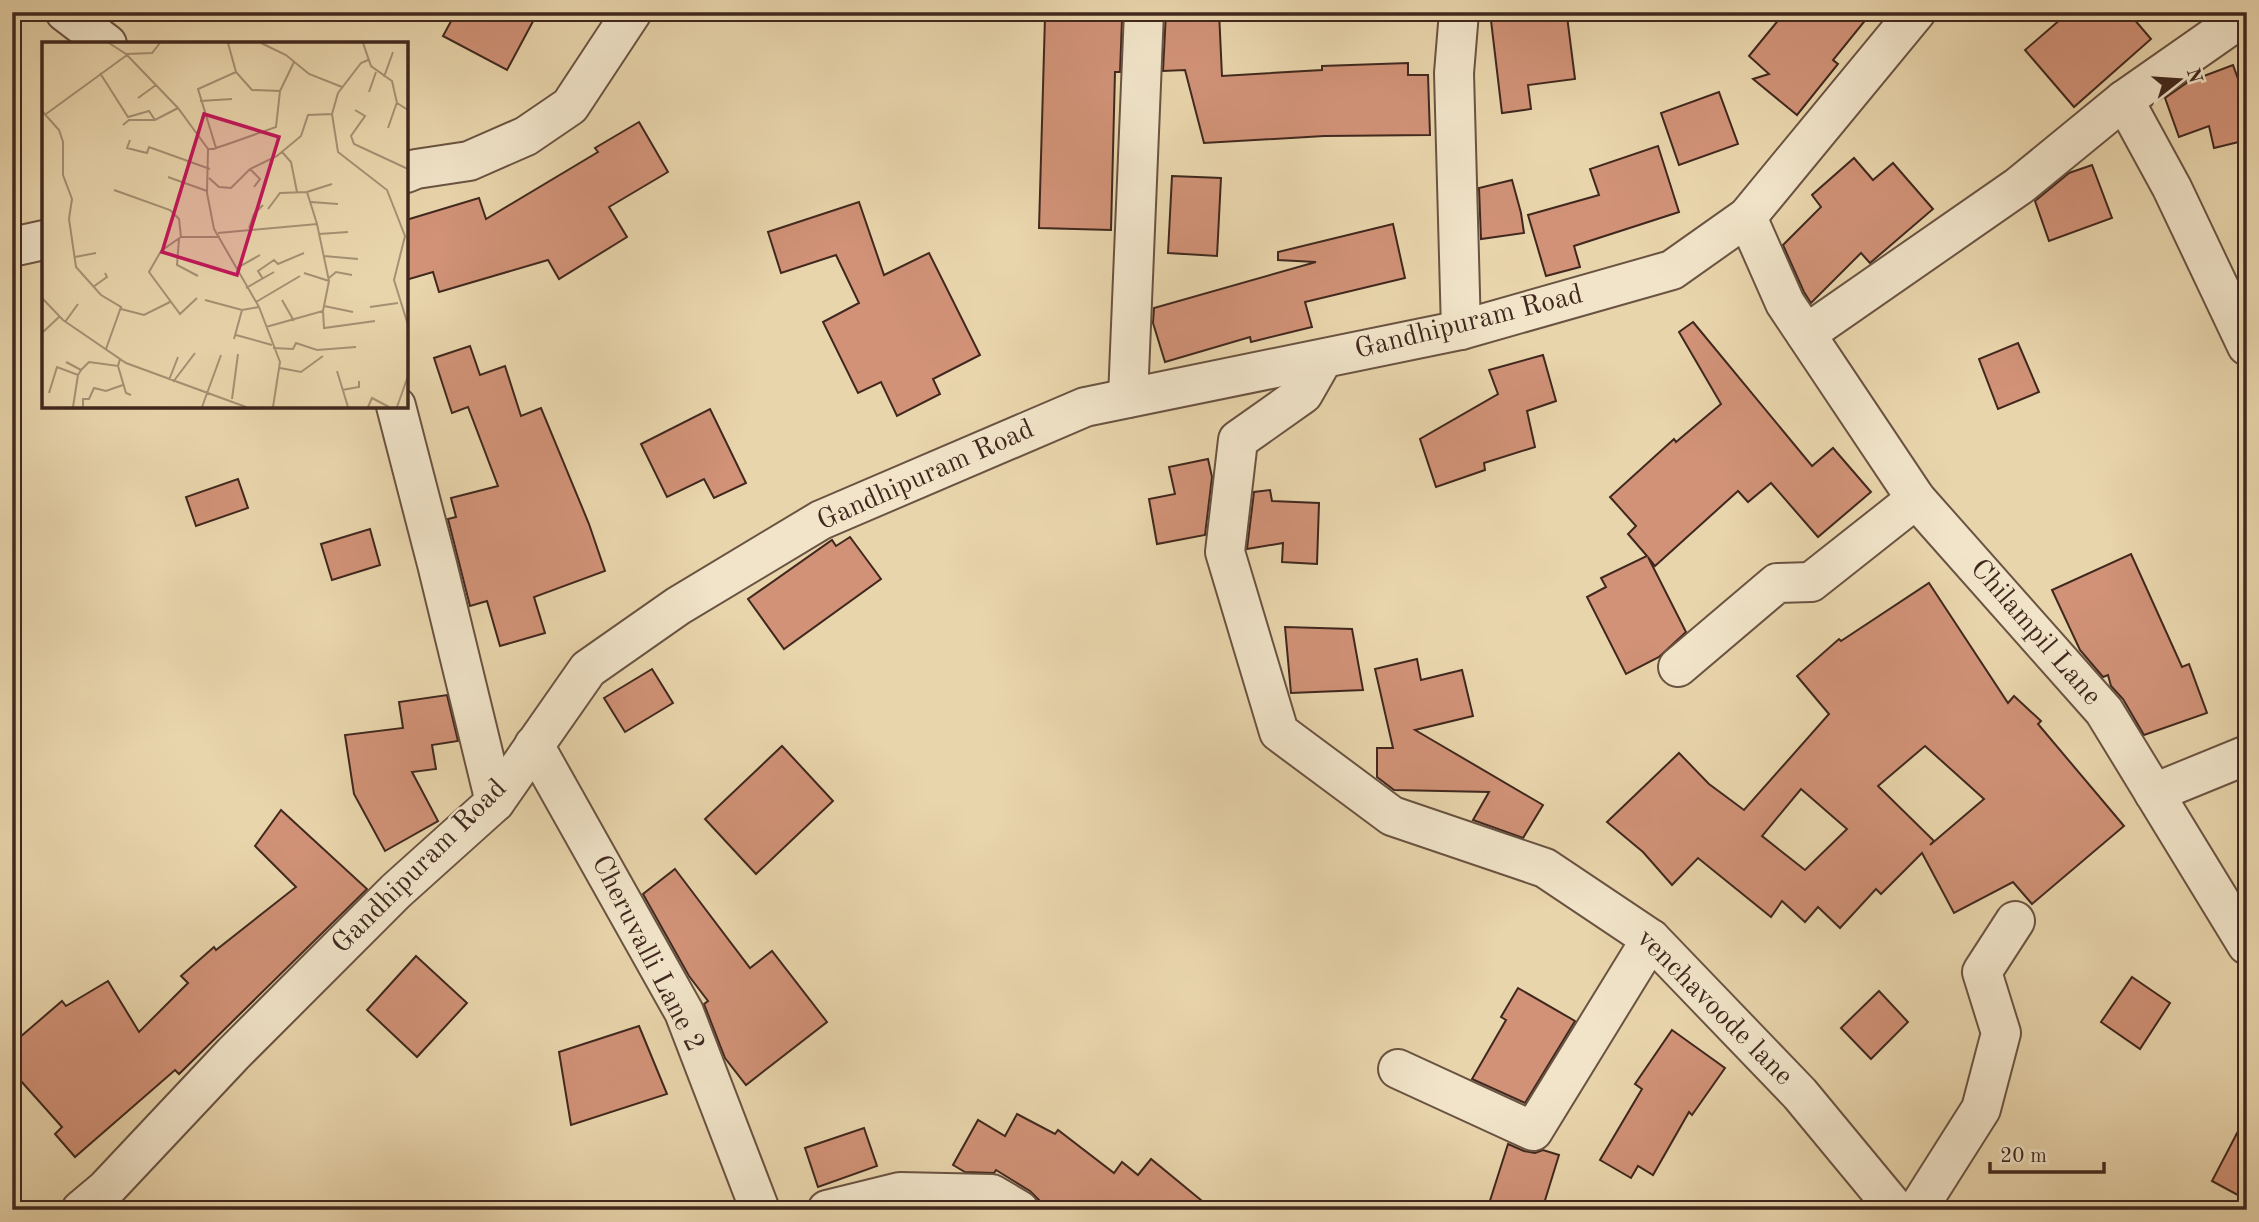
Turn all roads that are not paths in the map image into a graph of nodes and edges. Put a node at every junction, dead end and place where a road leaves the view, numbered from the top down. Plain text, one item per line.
1 (65, 12) edge
2 (632, 12) edge
3 (1144, 12) edge
4 (1459, 12) edge
5 (1916, 12) edge
6 (2247, 14) edge
7 (104, 30) edge
8 (2124, 100) junction
9 (408, 172) edge
10 (1747, 217) junction
11 (42, 240) edge
12 (12, 247) edge
13 (1461, 330) junction
14 (1806, 334) junction
15 (2247, 346) edge
16 (1323, 359) junction
17 (1128, 398) junction
18 (397, 408) edge
19 (1916, 499) junction
20 (1678, 667) dead end
21 (534, 745) junction
22 (2247, 755) edge
23 (2154, 793) junction
24 (495, 802) junction
25 (2015, 920) dead end
26 (1651, 939) junction
27 (2247, 945) edge
28 (1398, 1069) dead end
29 (105, 1203) edge
30 (767, 1204) edge
31 (827, 1210) edge
32 (1019, 1210) edge
33 (1896, 1210) edge
34 (1917, 1210) edge

1 - 7 street
2 - 9 street
3 - 17 street
4 - 13 street
5 - 10 street, Gandhipuram Road
6 - 8 street
8 - 14 street
8 - 15 street
10 - 13 street, Gandhipuram Road
10 - 14 street, Chilampil Lane
11 - 12 street
13 - 16 street, Gandhipuram Road
14 - 19 street, Chilampil Lane
16 - 17 street, Gandhipuram Road
16 - 26 street, venchavoode lane
17 - 21 street, Gandhipuram Road
18 - 24 street
19 - 20 street
19 - 23 street, Chilampil Lane
21 - 24 street, Gandhipuram Road
21 - 30 street, Cheruvalli Lane 2
22 - 23 street
23 - 27 street, Chilampil Lane
24 - 29 street, Gandhipuram Road
25 - 34 street
26 - 28 street
26 - 33 street, venchavoode lane
31 - 32 street

